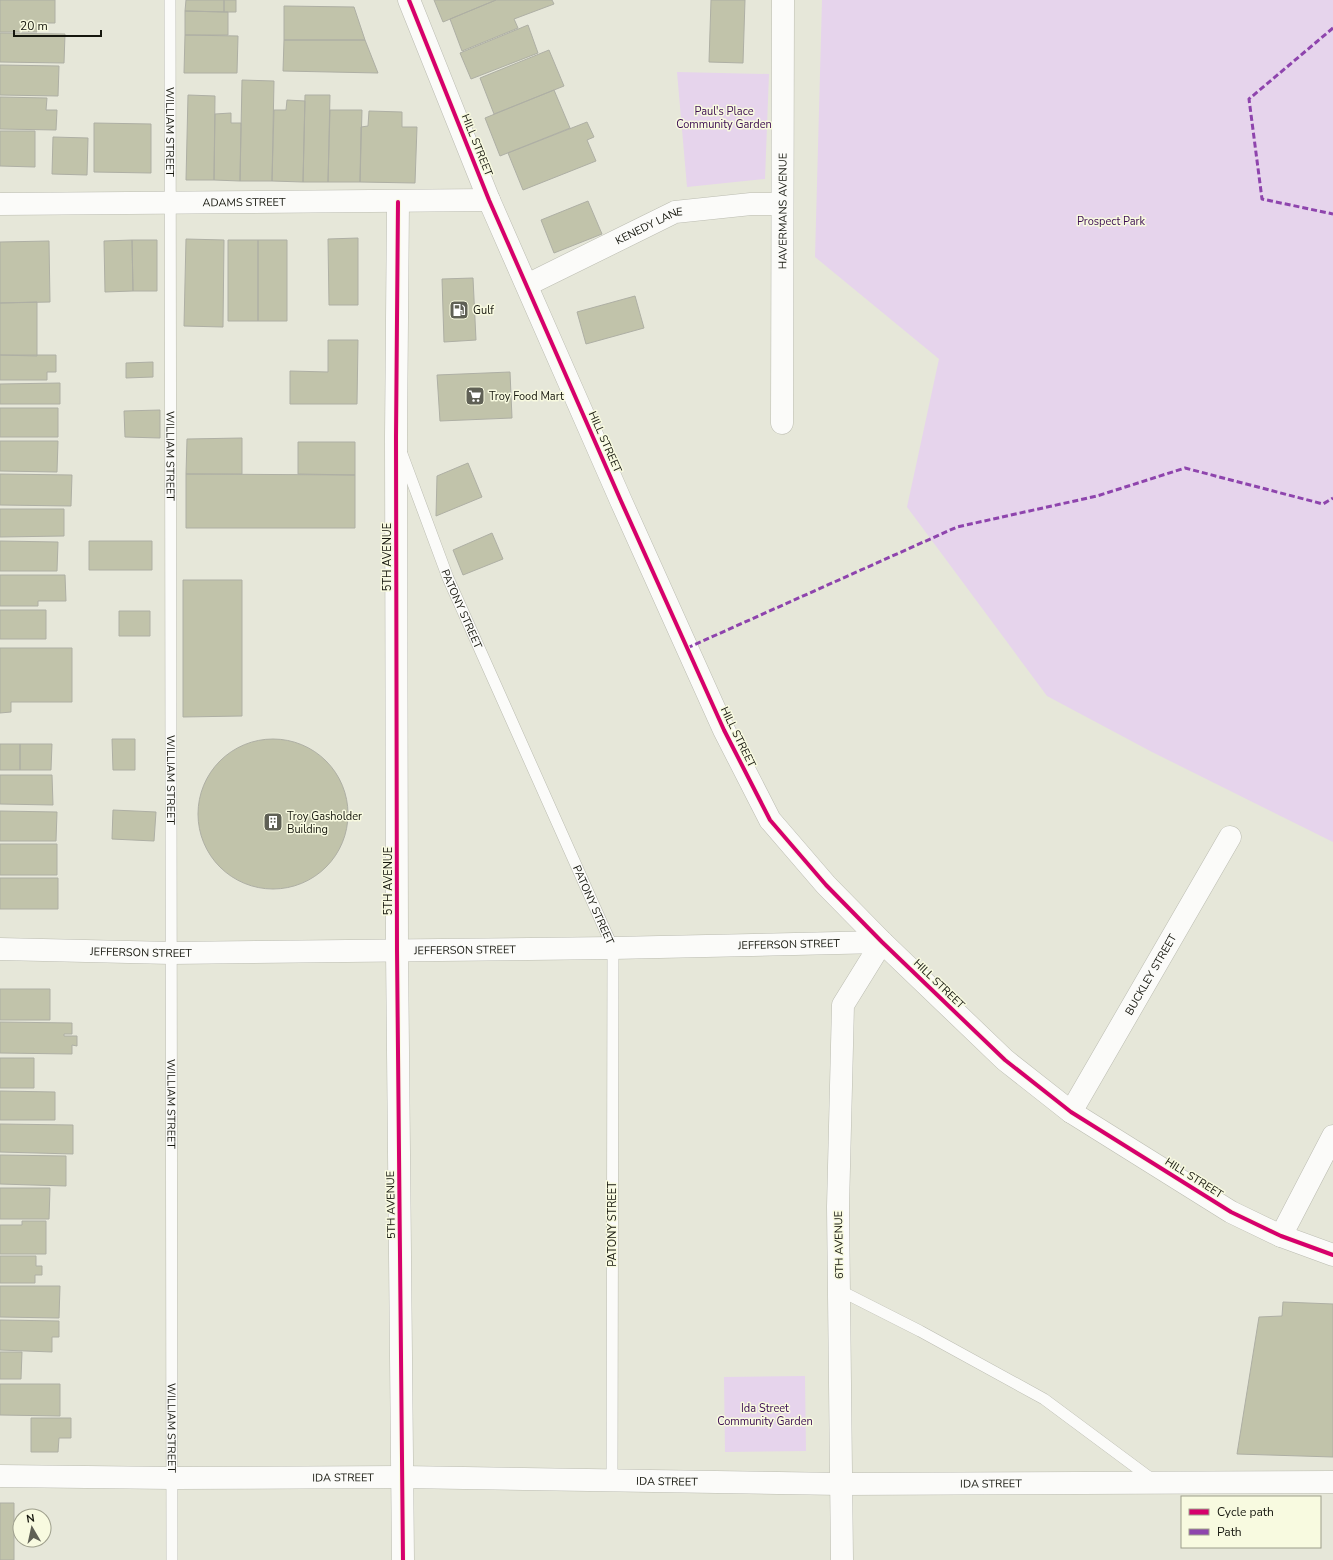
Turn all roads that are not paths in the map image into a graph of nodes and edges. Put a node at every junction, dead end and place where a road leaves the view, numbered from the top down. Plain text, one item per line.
1 (170, 0) edge
2 (409, 0) edge
3 (783, 0) edge
4 (489, 200) junction
5 (170, 202) junction
6 (398, 202) junction
7 (0, 204) edge
8 (782, 204) junction
9 (526, 285) junction
10 (782, 423) dead end
11 (396, 437) junction
12 (1230, 837) dead end
13 (882, 942) junction
14 (613, 948) junction
15 (0, 949) edge
16 (397, 950) junction
17 (171, 953) junction
18 (1071, 1112) junction
19 (1333, 1136) edge
20 (1281, 1236) junction
21 (1333, 1255) edge
22 (839, 1290) junction
23 (0, 1476) edge
24 (403, 1477) junction
25 (172, 1478) junction
26 (612, 1480) junction
27 (1333, 1482) edge
28 (1156, 1483) junction
29 (841, 1484) junction
30 (172, 1560) edge
31 (404, 1560) edge
32 (842, 1560) edge

1 - 5 lane, WILLIAM STREET
2 - 4 street, HILL STREET
3 - 8 street, HAVERMANS AVENUE
4 - 6 street, ADAMS STREET
4 - 9 street, HILL STREET
5 - 6 street, ADAMS STREET
5 - 7 street, ADAMS STREET
5 - 17 lane, WILLIAM STREET
6 - 11 street, 5TH AVENUE
8 - 9 street, KENEDY LANE
8 - 10 street, HAVERMANS AVENUE
9 - 13 street, HILL STREET
11 - 14 lane, PATONY STREET
11 - 16 street, 5TH AVENUE
12 - 18 street, BUCKLEY STREET
13 - 14 street, JEFFERSON STREET
13 - 18 street, HILL STREET
13 - 22 street, 6TH AVENUE
14 - 16 street, JEFFERSON STREET
14 - 26 lane, PATONY STREET
15 - 17 street, JEFFERSON STREET
16 - 17 street, JEFFERSON STREET
16 - 24 street, 5TH AVENUE
17 - 25 lane, WILLIAM STREET
18 - 20 street, HILL STREET
19 - 20 street
20 - 21 street, HILL STREET
22 - 28 lane
22 - 29 street, 6TH AVENUE
23 - 25 street, IDA STREET
24 - 25 street, IDA STREET
24 - 26 street, IDA STREET
24 - 31 street, 5TH AVENUE
25 - 30 lane, WILLIAM STREET
26 - 29 street, IDA STREET
27 - 28 street, IDA STREET
28 - 29 street, IDA STREET
29 - 32 street, 6TH AVENUE

